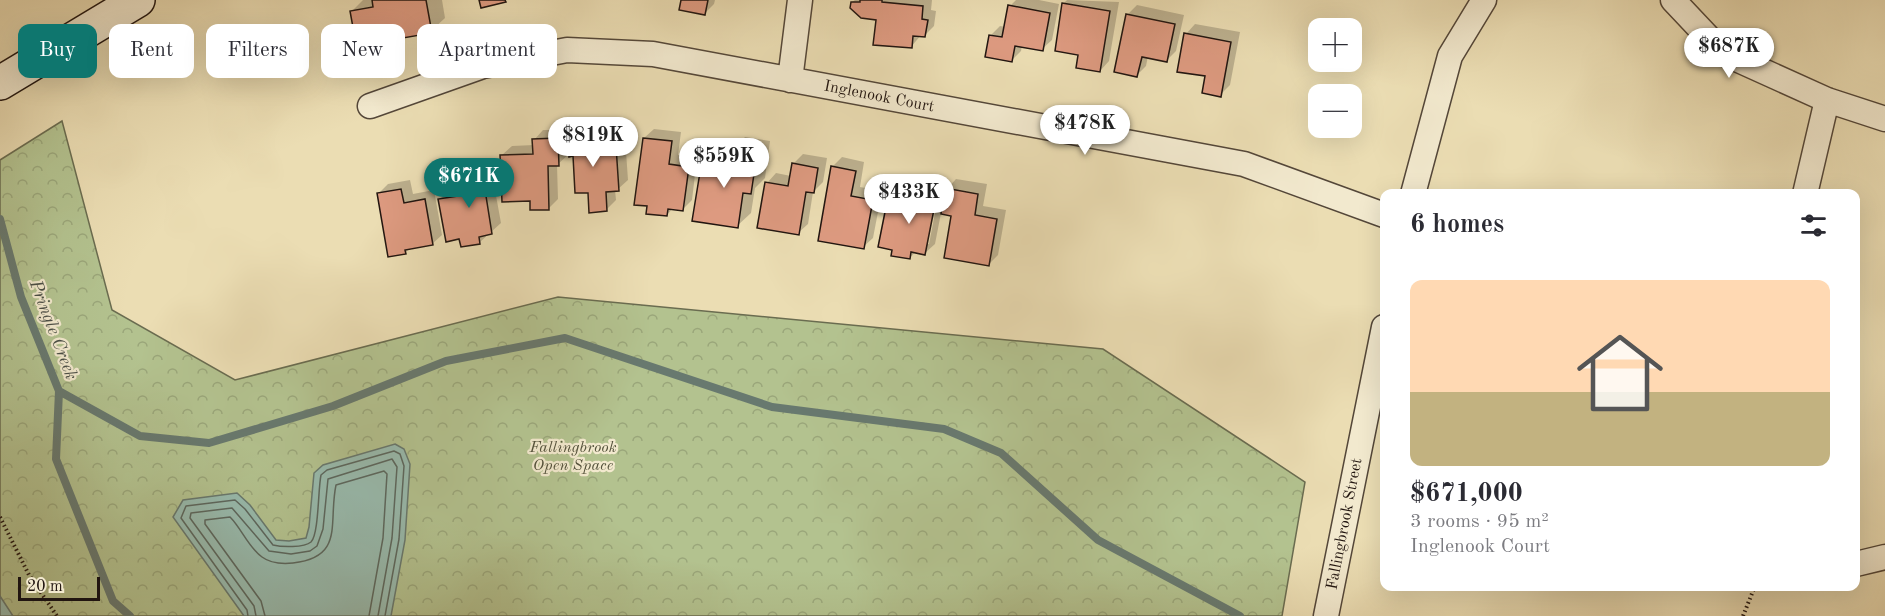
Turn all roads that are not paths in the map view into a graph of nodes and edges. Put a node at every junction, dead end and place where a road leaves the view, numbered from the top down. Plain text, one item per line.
1 (138, 0) edge
2 (800, 0) edge
3 (1484, 0) edge
4 (1673, 0) edge
5 (790, 80) junction
6 (0, 82) edge
7 (1827, 100) junction
8 (370, 106) dead end
9 (1885, 120) edge
10 (1414, 189) edge
11 (1806, 189) edge
12 (1380, 214) edge
13 (1380, 347) edge
14 (1885, 557) edge
15 (1860, 563) edge
16 (1326, 616) edge

1 - 6 main road
2 - 5 street
3 - 10 street
4 - 7 street
5 - 8 street, Inglenook Court
5 - 12 street, Inglenook Court
7 - 9 street
7 - 11 street
13 - 16 street, Fallingbrook Street
14 - 15 street

